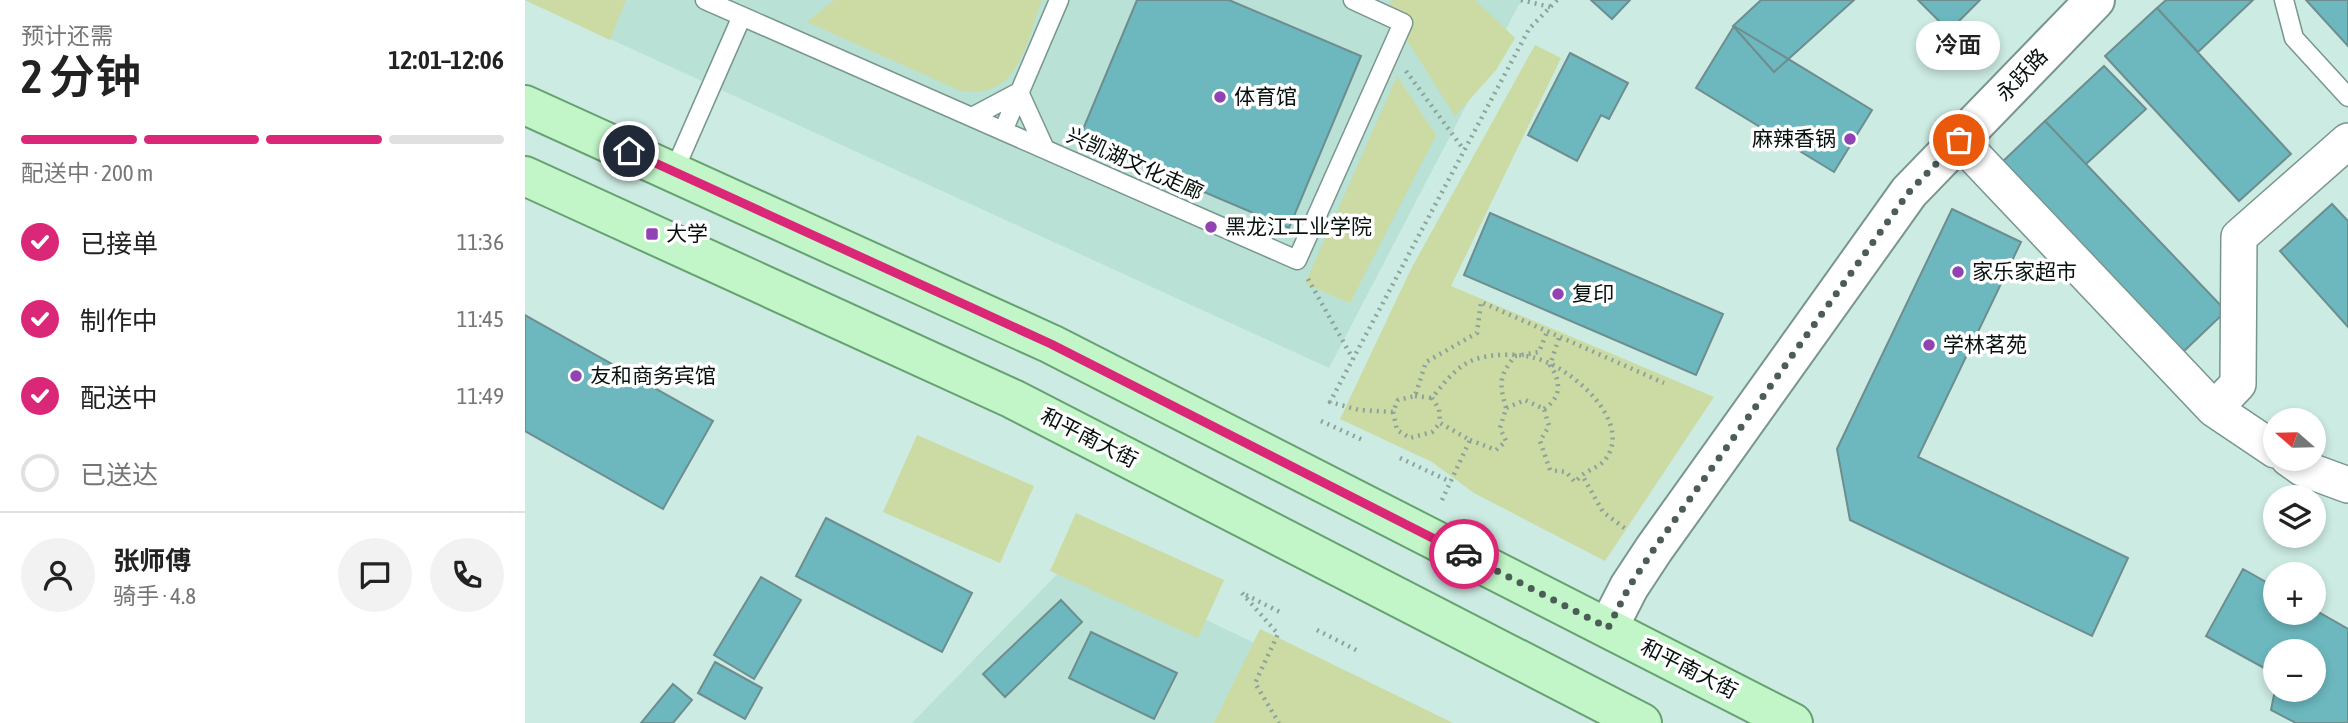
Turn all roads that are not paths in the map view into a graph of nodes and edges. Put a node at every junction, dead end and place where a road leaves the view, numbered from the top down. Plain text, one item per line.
1 (705, 0) edge
2 (1059, 0) edge
3 (1353, 0) edge
4 (2095, 0) edge
5 (2284, 0) edge
6 (742, 16) junction
7 (1019, 92) junction
8 (2348, 97) edge
9 (525, 105) edge
10 (972, 117) junction
11 (1003, 131) junction
12 (1959, 140) junction
13 (2348, 141) edge
14 (1045, 149) junction
15 (674, 171) junction
16 (525, 176) edge
17 (2214, 409) junction
18 (2263, 442) edge
19 (2310, 471) edge
20 (2348, 485) edge
21 (1608, 628) junction
22 (1619, 718) edge
23 (1793, 723) edge

1 - 6 lane, 兴凯湖文化走廊
2 - 7 lane
3 - 14 lane, 兴凯湖文化走廊
4 - 12 street, 永跃路
5 - 8 lane
6 - 10 lane, 兴凯湖文化走廊
6 - 15 lane
7 - 10 lane
7 - 11 lane
7 - 14 lane
9 - 15 main road, 和平南大街
10 - 11 lane, 兴凯湖文化走廊
11 - 14 lane, 兴凯湖文化走廊
12 - 17 street
12 - 21 street, 永跃路
13 - 17 street
15 - 21 main road, 和平南大街
16 - 22 main road, 和平南大街
17 - 18 street
19 - 20 street
21 - 23 main road, 和平南大街

